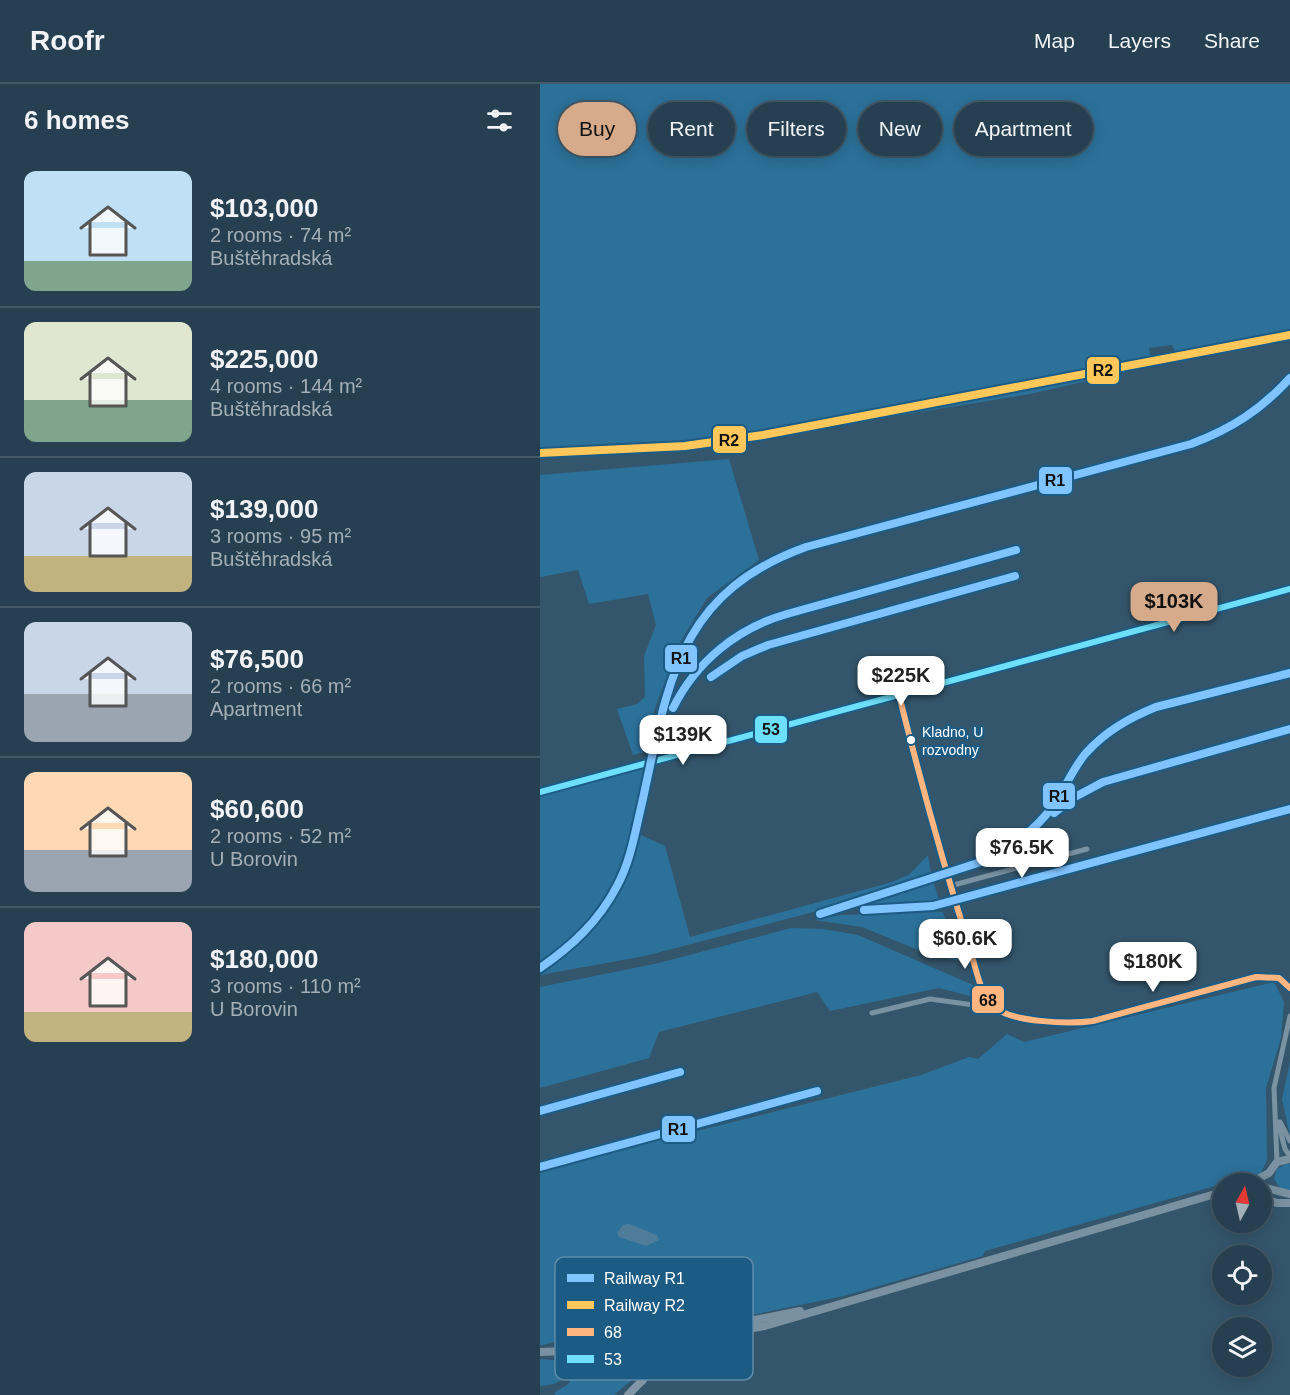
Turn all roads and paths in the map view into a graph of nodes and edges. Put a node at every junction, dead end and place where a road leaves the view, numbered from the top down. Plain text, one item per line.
1 (1290, 590) edge
2 (899, 695) junction
3 (540, 792) edge
4 (1087, 849) dead end
5 (950, 886) junction
6 (1290, 988) edge
7 (990, 1002) junction
8 (872, 1013) dead end
9 (1290, 1016) edge
10 (1274, 1109) junction
11 (1290, 1142) edge
12 (1290, 1158) edge
13 (1276, 1162) junction
14 (1269, 1173) edge
15 (1272, 1183) edge
16 (1274, 1190) joint
17 (1290, 1194) edge
18 (1212, 1196) edge
19 (1272, 1200) edge
20 (1290, 1203) edge
21 (846, 1302) junction
22 (753, 1321) edge
23 (765, 1326) junction
24 (753, 1328) edge
25 (753, 1330) edge
26 (555, 1350) edge
27 (540, 1352) edge
28 (555, 1352) edge
29 (642, 1381) edge
30 (628, 1395) edge

1 - 2 street
2 - 3 street
2 - 5 street
4 - 5 street
5 - 7 street
6 - 7 street
7 - 8 street
9 - 10 street
10 - 11 street
10 - 12 street
10 - 13 street
12 - 13 main road
13 - 14 main road
15 - 16 main road
16 - 17 main road
18 - 21 main road
19 - 20 main road
21 - 22 main road
21 - 23 main road
23 - 24 main road
23 - 25 street
26 - 27 main road
27 - 28 main road
29 - 30 street

